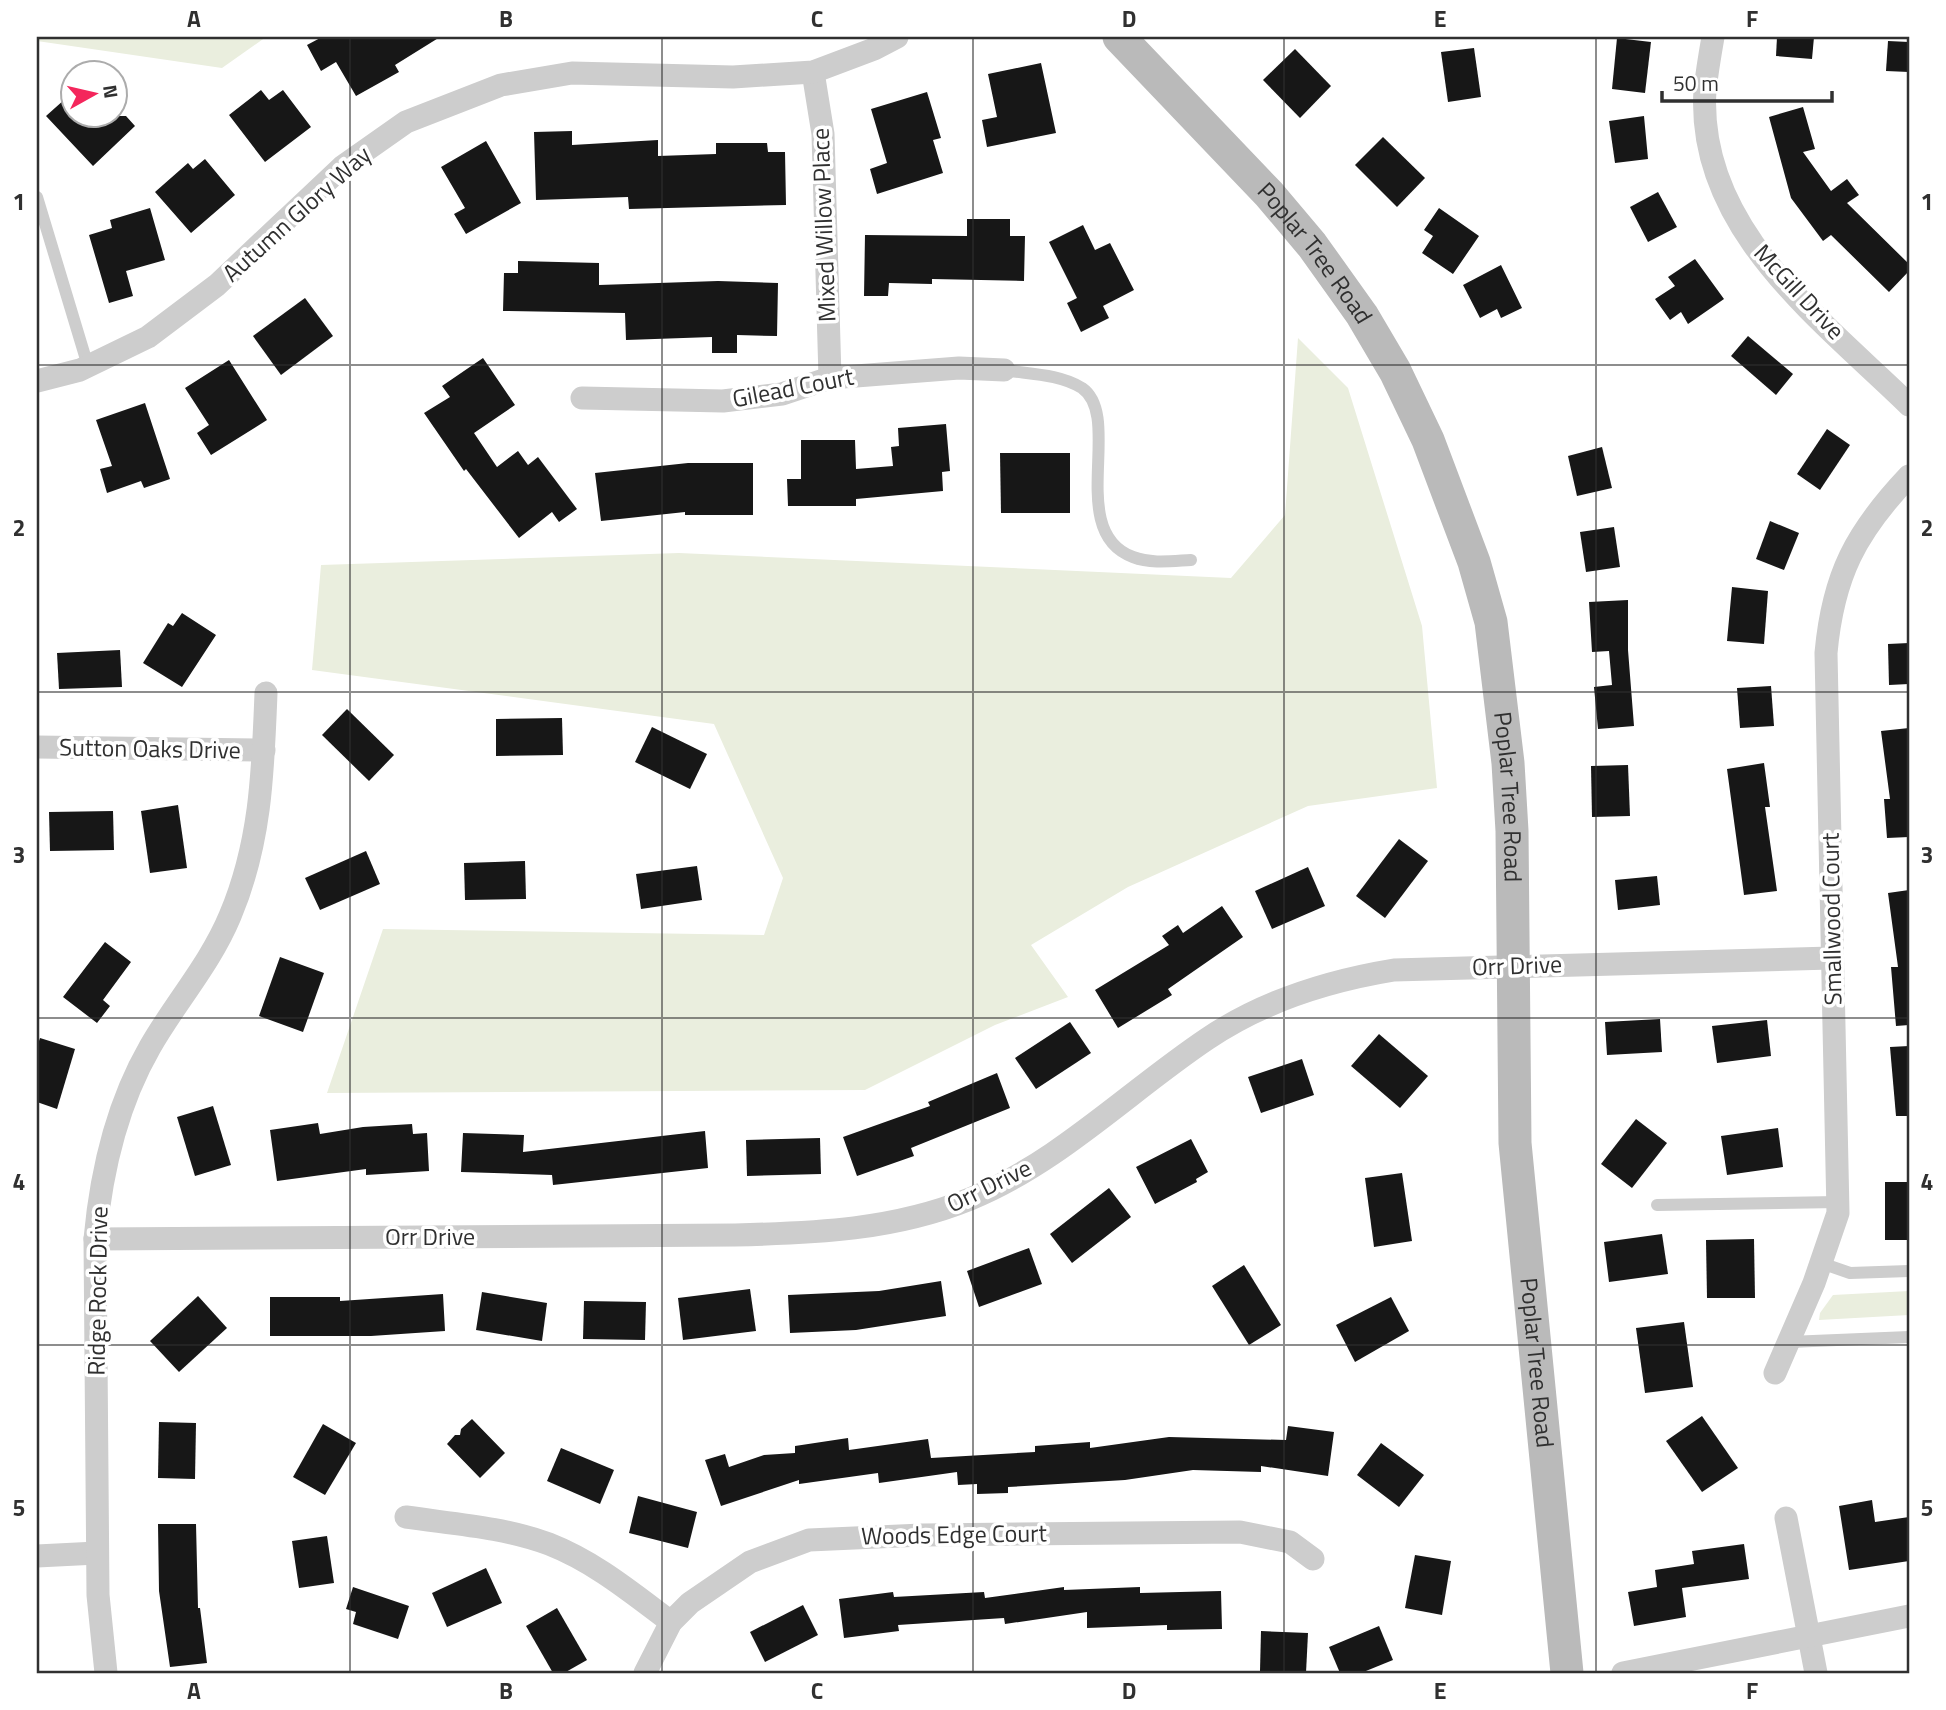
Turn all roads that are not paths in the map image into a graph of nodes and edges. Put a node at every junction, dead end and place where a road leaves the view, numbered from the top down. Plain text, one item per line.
1 (897, 37) edge
2 (1119, 37) edge
3 (1713, 37) edge
4 (813, 72) junction
5 (37, 197) edge
6 (88, 366) junction
7 (1004, 370) joint
8 (830, 378) junction
9 (37, 381) edge
10 (582, 398) dead end
11 (1909, 405) edge
12 (1909, 476) edge
13 (1191, 560) dead end
14 (266, 693) dead end
15 (37, 747) edge
16 (264, 750) junction
17 (1831, 958) junction
18 (1516, 966) junction
19 (1838, 1202) junction
20 (1657, 1205) dead end
21 (95, 1239) junction
22 (1821, 1262) junction
23 (1909, 1271) edge
24 (1909, 1337) edge
25 (1788, 1342) junction
26 (1775, 1373) dead end
27 (406, 1517) dead end
28 (1786, 1518) dead end
29 (97, 1553) junction
30 (37, 1556) edge
31 (1313, 1559) dead end
32 (1909, 1616) edge
33 (671, 1622) junction
34 (1808, 1636) junction
35 (106, 1673) edge
36 (645, 1673) edge
37 (1567, 1673) edge
38 (1623, 1673) edge
39 (1816, 1673) edge

1 - 4 street, Autumn Glory Way
2 - 18 main road, Poplar Tree Road
3 - 11 street, McGill Drive
4 - 6 street, Autumn Glory Way
4 - 8 street, Mixed Willow Place
5 - 6 lane
6 - 9 street, Autumn Glory Way
7 - 8 street, Gilead Court
7 - 13 lane
8 - 10 street, Gilead Court
12 - 17 street, Smallwood Court
14 - 16 street, Ridge Rock Drive
15 - 16 street, Sutton Oaks Drive
16 - 21 street, Ridge Rock Drive
17 - 18 street, Orr Drive
17 - 19 street, Smallwood Court
18 - 21 street, Orr Drive
18 - 37 main road, Poplar Tree Road
19 - 20 lane
19 - 22 street, Smallwood Court
21 - 29 street, Ridge Rock Drive
22 - 23 lane
22 - 25 street, Smallwood Court
24 - 25 lane
25 - 26 street, Smallwood Court
27 - 33 street
28 - 34 street
29 - 30 street
29 - 35 street, Ridge Rock Drive
31 - 33 street, Woods Edge Court
32 - 34 street
33 - 36 street, Woods Edge Court
34 - 38 street
34 - 39 street

